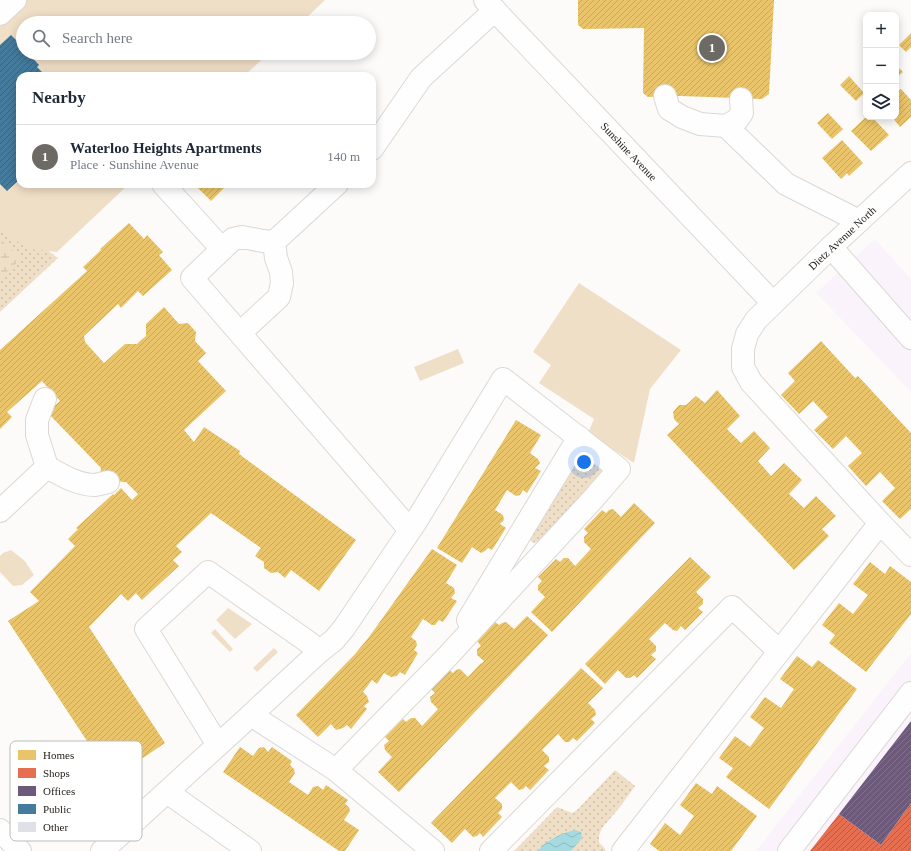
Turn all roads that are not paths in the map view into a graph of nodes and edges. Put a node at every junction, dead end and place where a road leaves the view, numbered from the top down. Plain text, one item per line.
1 (15, 0) edge
2 (490, 5) edge
3 (0, 14) edge
4 (665, 96) dead end
5 (741, 99) dead end
6 (726, 126) junction
7 (376, 143) edge
8 (911, 173) edge
9 (167, 188) edge
10 (333, 188) edge
11 (859, 221) junction
12 (274, 242) junction
13 (831, 248) junction
14 (222, 249) junction
15 (773, 303) junction
16 (240, 333) junction
17 (911, 338) edge
18 (45, 399) dead end
19 (579, 437) junction
20 (47, 467) junction
21 (108, 482) dead end
22 (0, 511) edge
23 (880, 523) junction
24 (410, 530) junction
25 (911, 555) edge
26 (320, 651) junction
27 (780, 651) junction
28 (444, 660) junction
29 (911, 693) edge
30 (251, 715) junction
31 (218, 745) junction
32 (336, 770) junction
33 (166, 792) junction
34 (142, 815) edge
35 (0, 830) edge
36 (10, 840) edge
37 (10, 841) edge
38 (113, 841) edge
39 (20, 851) edge
40 (102, 851) edge
41 (250, 851) edge
42 (434, 851) edge
43 (491, 851) edge
44 (623, 851) edge
45 (789, 851) edge

1 - 3 street
2 - 7 street
2 - 15 street, Sunshine Avenue
4 - 6 street
5 - 6 street
6 - 11 street
8 - 11 street, Dietz Avenue North
9 - 14 street
10 - 12 street
11 - 13 street, Dietz Avenue North
12 - 14 street
12 - 16 street
13 - 15 street, Dietz Avenue North
13 - 17 street
14 - 16 street
15 - 23 street, Dietz Avenue North
16 - 24 street
18 - 20 street
19 - 24 street
19 - 28 street
19 - 28 street
20 - 21 street
20 - 22 street
23 - 25 street, Dietz Avenue North
23 - 27 street
24 - 26 street
26 - 30 street
26 - 31 street
27 - 43 street
27 - 44 street
28 - 32 street
29 - 45 street
30 - 31 street
30 - 32 street
31 - 33 street
32 - 42 street
33 - 34 street
33 - 41 street
35 - 36 street
37 - 39 street
38 - 40 street

